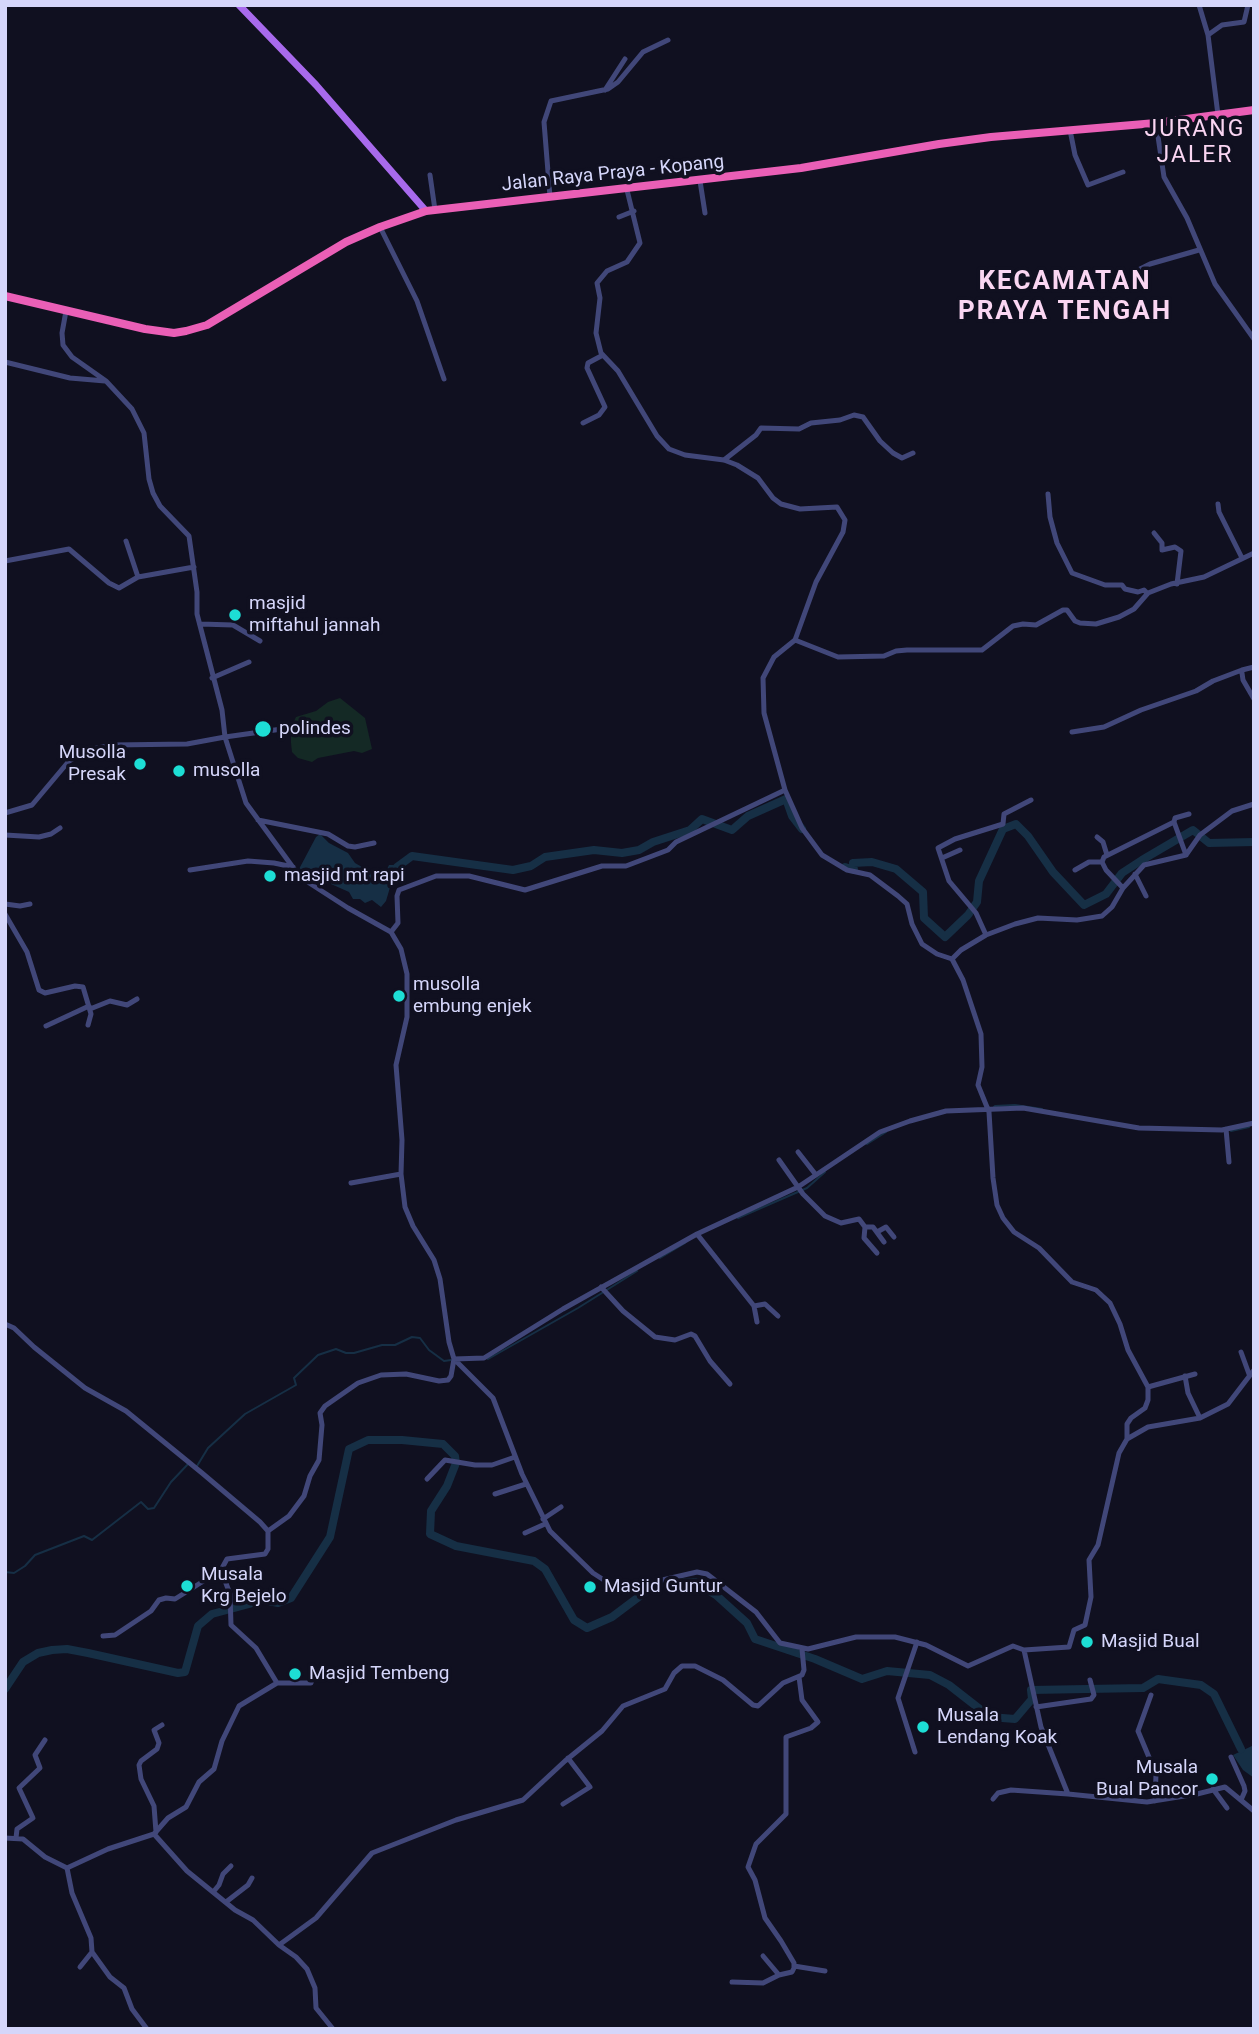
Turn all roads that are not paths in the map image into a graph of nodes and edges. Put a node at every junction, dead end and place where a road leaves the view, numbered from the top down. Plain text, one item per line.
1 (239, 5) edge
2 (1199, 5) edge
3 (1248, 5) edge
4 (1208, 35) junction
5 (668, 40) dead end
6 (625, 59) dead end
7 (605, 90) junction
8 (1254, 110) edge
9 (1219, 115) junction
10 (1156, 123) junction
11 (1070, 130) junction
12 (1124, 172) dead end
13 (430, 175) dead end
14 (701, 181) junction
15 (627, 190) junction
16 (550, 197) junction
17 (430, 211) junction
18 (634, 211) junction
19 (705, 213) dead end
20 (619, 217) dead end
21 (380, 227) junction
22 (1199, 247) junction
23 (1136, 271) dead end
24 (5, 296) edge
25 (66, 311) junction
26 (1254, 339) edge
27 (603, 355) junction
28 (5, 362) edge
29 (444, 379) dead end
30 (106, 381) junction
31 (583, 423) dead end
32 (913, 453) dead end
33 (724, 460) junction
34 (1048, 494) dead end
35 (1218, 503) dead end
36 (1154, 533) dead end
37 (126, 541) dead end
38 (1254, 553) edge
39 (1242, 558) junction
40 (5, 561) edge
41 (194, 567) junction
42 (138, 577) junction
43 (1177, 584) junction
44 (1147, 593) junction
45 (200, 624) junction
46 (795, 640) junction
47 (260, 641) dead end
48 (249, 662) dead end
49 (1254, 667) edge
50 (1242, 670) junction
51 (212, 678) junction
52 (1254, 699) edge
53 (289, 728) dead end
54 (1072, 732) dead end
55 (225, 737) junction
56 (785, 790) junction
57 (1031, 800) dead end
58 (1254, 804) edge
59 (5, 813) edge
60 (1189, 814) dead end
61 (258, 820) junction
62 (1174, 822) junction
63 (60, 828) dead end
64 (5, 835) edge
65 (1097, 837) dead end
66 (374, 843) dead end
67 (960, 850) dead end
68 (1107, 855) junction
69 (1186, 855) junction
70 (942, 858) junction
71 (1102, 862) junction
72 (293, 867) junction
73 (190, 870) dead end
74 (1076, 870) dead end
75 (1135, 874) junction
76 (1123, 888) junction
77 (1146, 896) dead end
78 (5, 904) edge
79 (30, 904) dead end
80 (5, 914) edge
81 (391, 932) junction
82 (986, 935) junction
83 (952, 959) junction
84 (137, 999) dead end
85 (90, 1007) junction
86 (46, 1026) dead end
87 (88, 1026) dead end
88 (988, 1110) junction
89 (1254, 1123) edge
90 (1226, 1129) junction
91 (797, 1152) dead end
92 (779, 1160) dead end
93 (1229, 1162) dead end
94 (401, 1174) junction
95 (816, 1175) junction
96 (351, 1183) dead end
97 (798, 1187) junction
98 (865, 1227) junction
99 (877, 1232) junction
100 (698, 1235) junction
101 (894, 1237) dead end
102 (884, 1242) dead end
103 (877, 1253) dead end
104 (604, 1291) junction
105 (754, 1306) junction
106 (778, 1317) dead end
107 (757, 1322) dead end
108 (5, 1324) edge
109 (1241, 1352) dead end
110 (454, 1359) junction
111 (1251, 1372) edge
112 (1195, 1374) dead end
113 (1185, 1376) junction
114 (730, 1384) dead end
115 (1148, 1387) junction
116 (1200, 1418) junction
117 (1127, 1438) junction
118 (515, 1457) junction
119 (427, 1479) dead end
120 (526, 1484) junction
121 (495, 1494) dead end
122 (561, 1507) dead end
123 (544, 1521) junction
124 (268, 1531) junction
125 (525, 1533) dead end
126 (221, 1570) junction
127 (103, 1636) dead end
128 (918, 1642) junction
129 (1024, 1650) junction
130 (802, 1651) junction
131 (325, 1667) dead end
132 (799, 1677) junction
133 (1090, 1680) dead end
134 (278, 1684) junction
135 (1151, 1695) dead end
136 (1037, 1707) junction
137 (162, 1726) dead end
138 (45, 1740) dead end
139 (915, 1752) dead end
140 (1231, 1757) dead end
141 (568, 1758) junction
142 (1213, 1789) junction
143 (1068, 1794) junction
144 (993, 1799) dead end
145 (1241, 1800) junction
146 (1156, 1801) junction
147 (564, 1804) dead end
148 (1227, 1808) dead end
149 (1254, 1811) edge
150 (155, 1833) junction
151 (5, 1838) edge
152 (16, 1838) junction
153 (231, 1866) dead end
154 (67, 1868) junction
155 (252, 1878) dead end
156 (214, 1891) junction
157 (226, 1902) junction
158 (279, 1945) junction
159 (92, 1952) junction
160 (763, 1956) dead end
161 (794, 1966) junction
162 (80, 1967) dead end
163 (825, 1971) dead end
164 (779, 1975) junction
165 (732, 1982) dead end
166 (147, 2029) edge
167 (333, 2029) edge

1 - 17 main road
2 - 4 street
3 - 4 street
4 - 9 street
5 - 7 street
6 - 7 street
7 - 16 street
8 - 9 highway, Jalan Raya Praya - Kopang
9 - 10 highway, Jalan Raya Praya - Kopang
10 - 11 highway, Jalan Raya Praya - Kopang
10 - 22 street
11 - 12 street
11 - 14 highway, Jalan Raya Praya - Kopang
13 - 17 street
14 - 15 highway, Jalan Raya Praya - Kopang
14 - 19 street
15 - 16 highway, Jalan Raya Praya - Kopang
15 - 18 street
16 - 17 highway, Jalan Raya Praya - Kopang
17 - 21 highway, Jalan Raya Praya - Kopang
18 - 20 street
18 - 27 street
21 - 25 highway, Jalan Raya Praya - Kopang
21 - 29 street
22 - 23 street
22 - 26 street
24 - 25 highway, Jalan Raya Praya - Kopang
25 - 30 street
27 - 31 street
27 - 33 street
28 - 30 street
30 - 41 street
32 - 33 street
33 - 46 street
34 - 44 street
35 - 39 street
36 - 43 street
37 - 42 street
38 - 39 street
39 - 43 street
40 - 42 street
41 - 42 street
41 - 45 street
43 - 44 street
44 - 46 street
45 - 47 street
45 - 51 street
46 - 56 street
48 - 51 street
49 - 50 street
50 - 52 street
50 - 54 street
51 - 55 street
53 - 55 street
55 - 59 street
55 - 61 street
56 - 81 street
56 - 83 street
57 - 70 street
58 - 69 street
60 - 62 street
61 - 66 street
61 - 72 street
62 - 68 street
62 - 69 street
63 - 64 street
65 - 68 street
67 - 70 street
68 - 71 street
69 - 75 street
70 - 82 street
71 - 74 street
71 - 76 street
72 - 73 street
72 - 81 street
75 - 76 street
75 - 77 street
76 - 82 street
78 - 79 street
80 - 85 street
81 - 94 street
82 - 83 street
83 - 88 street
84 - 85 street
85 - 86 street
85 - 87 street
88 - 90 street
88 - 95 street
88 - 115 street
89 - 90 street
90 - 93 street
91 - 95 street
92 - 97 street
94 - 96 street
94 - 110 street
95 - 97 street
97 - 98 street
97 - 100 street
98 - 99 street
98 - 103 street
99 - 101 street
99 - 102 street
100 - 104 street
100 - 105 street
104 - 110 street
104 - 114 street
105 - 106 street
105 - 107 street
108 - 124 street
109 - 111 street
110 - 118 street
110 - 124 street
111 - 116 street
112 - 113 street
113 - 115 street
113 - 116 street
115 - 117 street
116 - 117 street
117 - 129 street
118 - 119 street
118 - 120 street
120 - 121 street
120 - 123 street
122 - 123 street
123 - 125 street
123 - 130 street
124 - 126 street
126 - 127 street
126 - 134 street
128 - 129 street
128 - 130 street
128 - 139 street
129 - 136 street
130 - 132 street
131 - 134 street
132 - 141 street
132 - 161 street
133 - 136 street
134 - 150 street
135 - 146 street
136 - 143 street
137 - 150 street
138 - 152 street
140 - 145 street
141 - 147 street
141 - 158 street
142 - 145 street
142 - 146 street
142 - 148 street
143 - 144 street
143 - 146 street
145 - 149 street
150 - 154 street
150 - 156 street
151 - 152 street
152 - 154 street
153 - 156 street
154 - 159 street
155 - 157 street
156 - 157 street
157 - 158 street
158 - 167 street
159 - 162 street
159 - 166 street
160 - 164 street
161 - 163 street
161 - 164 street
164 - 165 street

